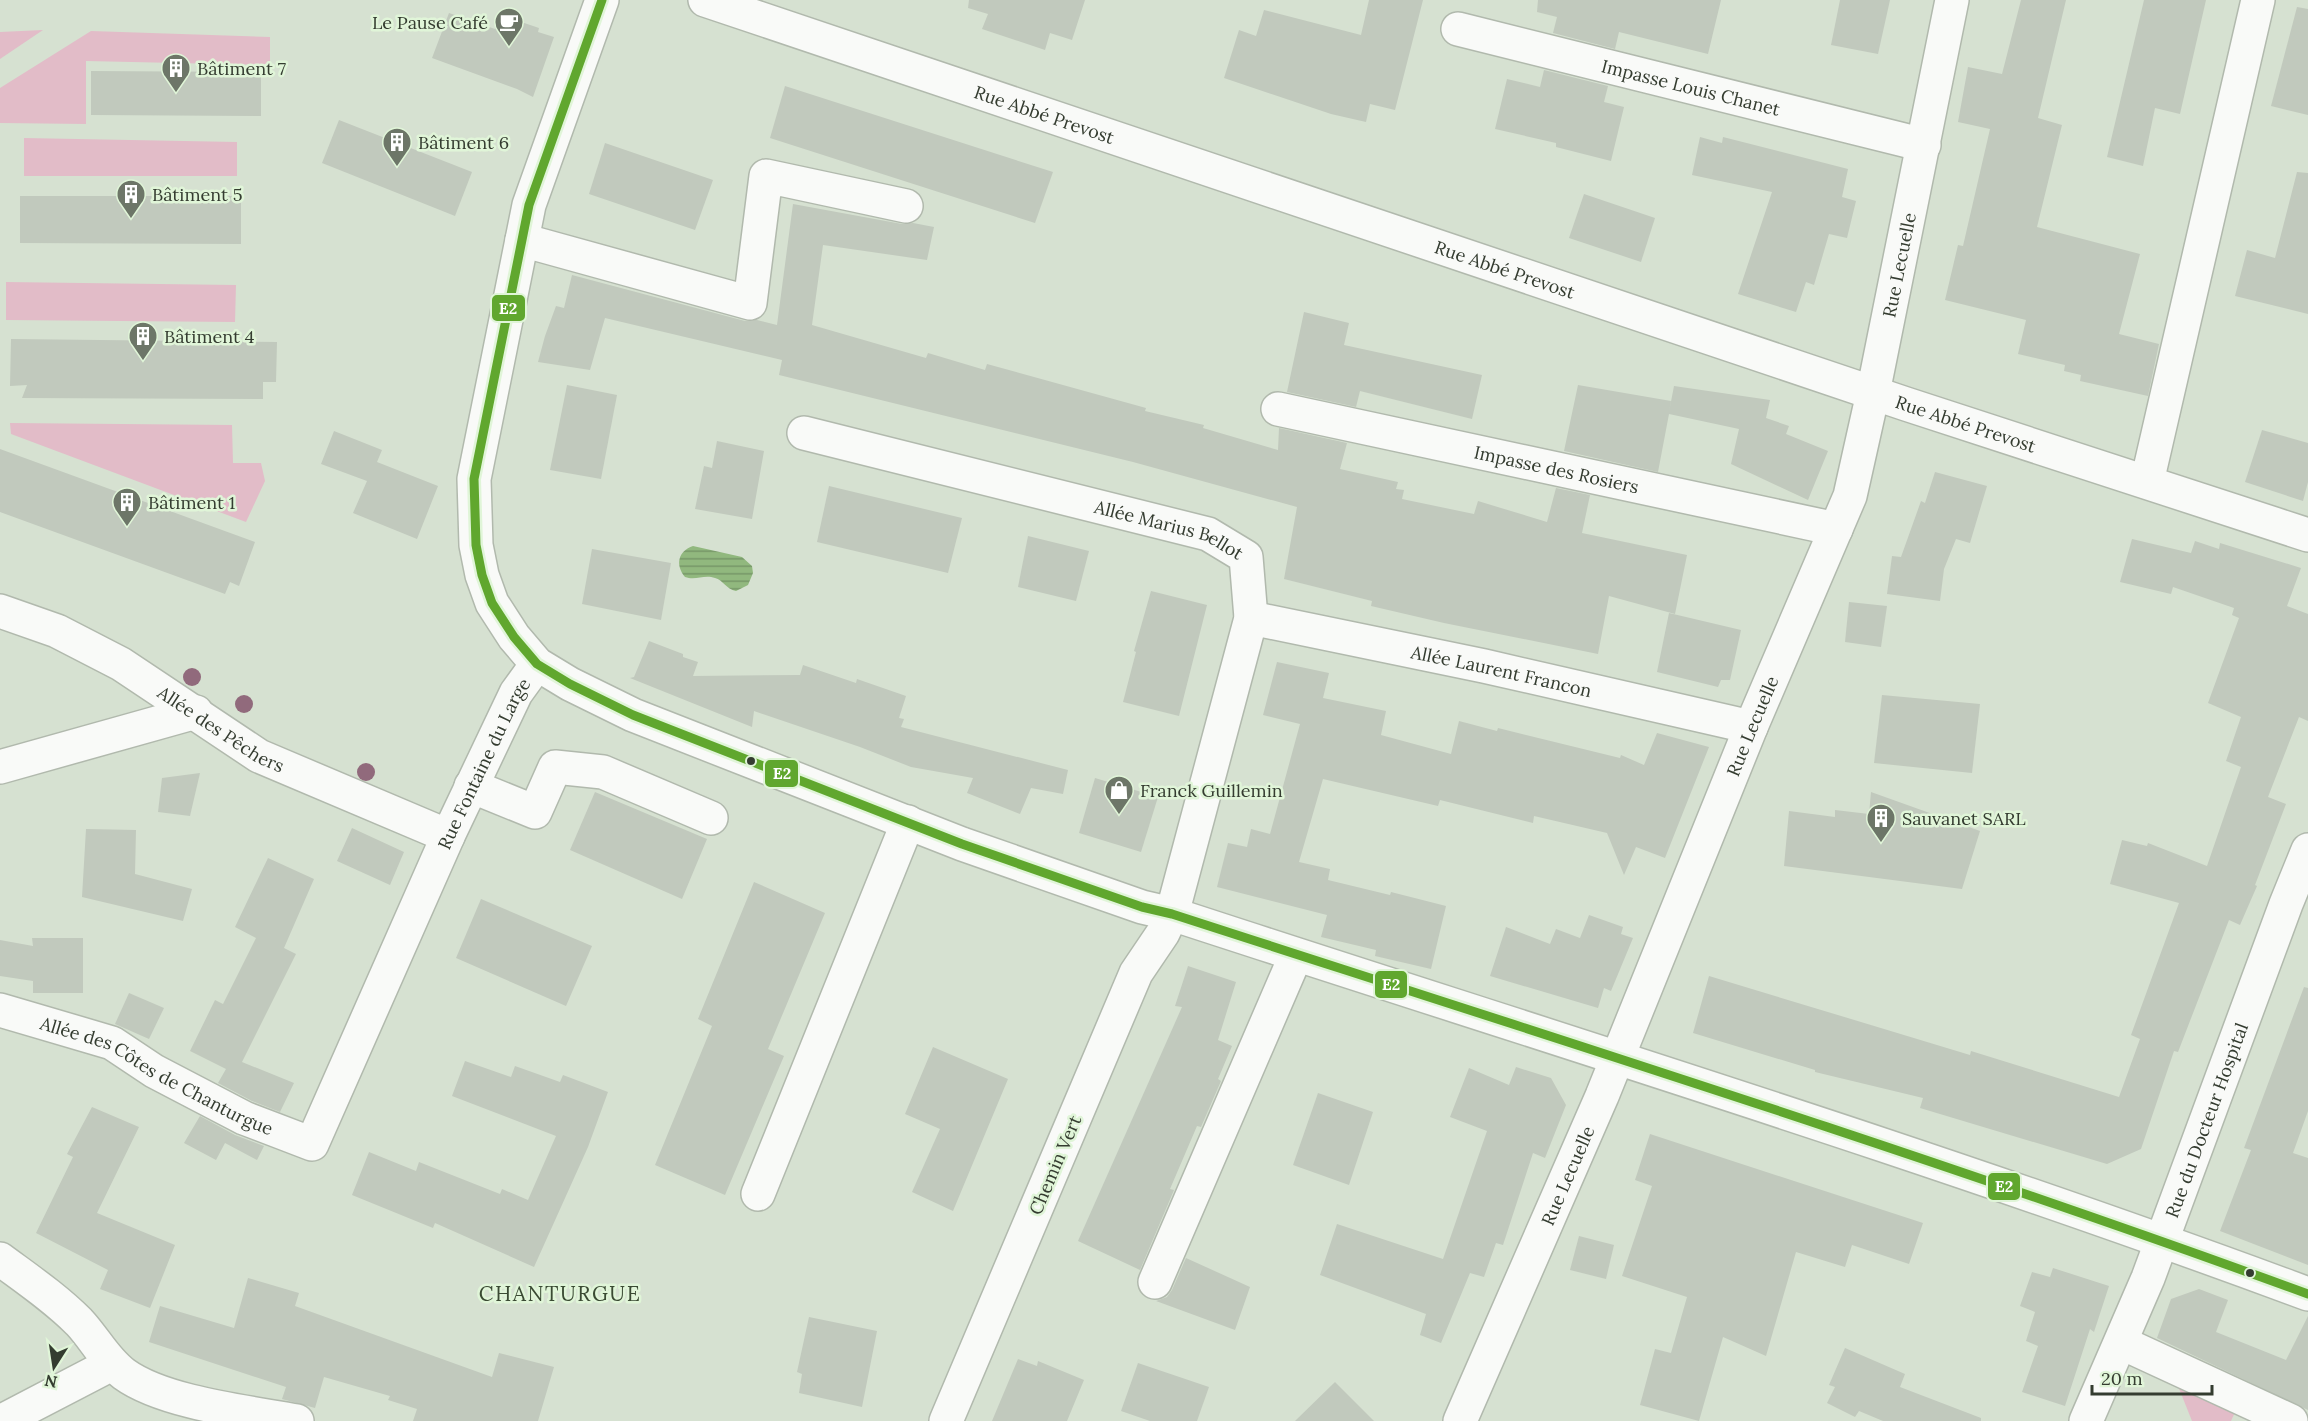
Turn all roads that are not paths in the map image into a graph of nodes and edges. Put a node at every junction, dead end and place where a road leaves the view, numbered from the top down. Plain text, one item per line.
1 (602, 0) edge
2 (705, 0) edge
3 (1952, 0) edge
4 (2258, 0) edge
5 (1458, 29) dead end
6 (1924, 145) junction
7 (906, 206) dead end
8 (522, 240) junction
9 (1873, 393) junction
10 (1278, 409) dead end
11 (804, 433) dead end
12 (2147, 482) junction
13 (1836, 529) junction
14 (2308, 535) edge
15 (0, 611) edge
16 (1251, 618) junction
17 (537, 664) junction
18 (196, 712) junction
19 (1751, 727) junction
20 (0, 767) edge
21 (471, 786) junction
22 (711, 818) dead end
23 (908, 822) junction
24 (448, 836) junction
25 (2308, 850) edge
26 (1172, 914) junction
27 (1296, 955) junction
28 (0, 1010) edge
29 (1617, 1059) junction
30 (312, 1144) joint
31 (758, 1194) dead end
32 (2162, 1240) junction
33 (0, 1259) edge
34 (1155, 1282) dead end
35 (2308, 1294) edge
36 (2122, 1343) junction
37 (110, 1362) junction
38 (163, 1408) edge
39 (2, 1421) edge
40 (297, 1421) edge
41 (946, 1421) edge
42 (1460, 1421) edge
43 (2086, 1421) edge
44 (2291, 1421) edge

1 - 8 street, Rue Fontaine du Large
2 - 9 street, Rue Abbé Prevost
3 - 6 street, Rue Lecuelle
4 - 12 street
5 - 6 street, Impasse Louis Chanet
6 - 9 street, Rue Lecuelle
7 - 8 street
8 - 17 street, Rue Fontaine du Large
9 - 12 street, Rue Abbé Prevost
9 - 13 street, Rue Lecuelle
10 - 13 street, Impasse des Rosiers
11 - 16 street, Allée Marius Bellot
12 - 14 street, Rue Abbé Prevost
13 - 19 street, Rue Lecuelle
15 - 18 street, Allée des Pêchers
16 - 19 street, Allée Laurent Francon
16 - 26 street, Allée Marius Bellot
17 - 21 street, Rue Fontaine du Large
17 - 23 street
18 - 20 street
18 - 24 street, Allée des Pêchers
19 - 29 street, Rue Lecuelle
21 - 22 street
21 - 24 street, Rue Fontaine du Large
23 - 26 street
23 - 31 street
24 - 30 street, Rue Fontaine du Large
25 - 32 street, Rue du Docteur Hospital
26 - 27 street
26 - 41 street, Chemin Vert
27 - 29 street
27 - 34 street
28 - 30 street, Allée des Côtes de Chanturgue
29 - 32 street
29 - 42 street, Rue Lecuelle
32 - 35 street
32 - 36 street, Rue du Docteur Hospital
33 - 37 street
36 - 43 street, Rue du Docteur Hospital
36 - 44 street
37 - 38 street
37 - 39 street
38 - 40 street

